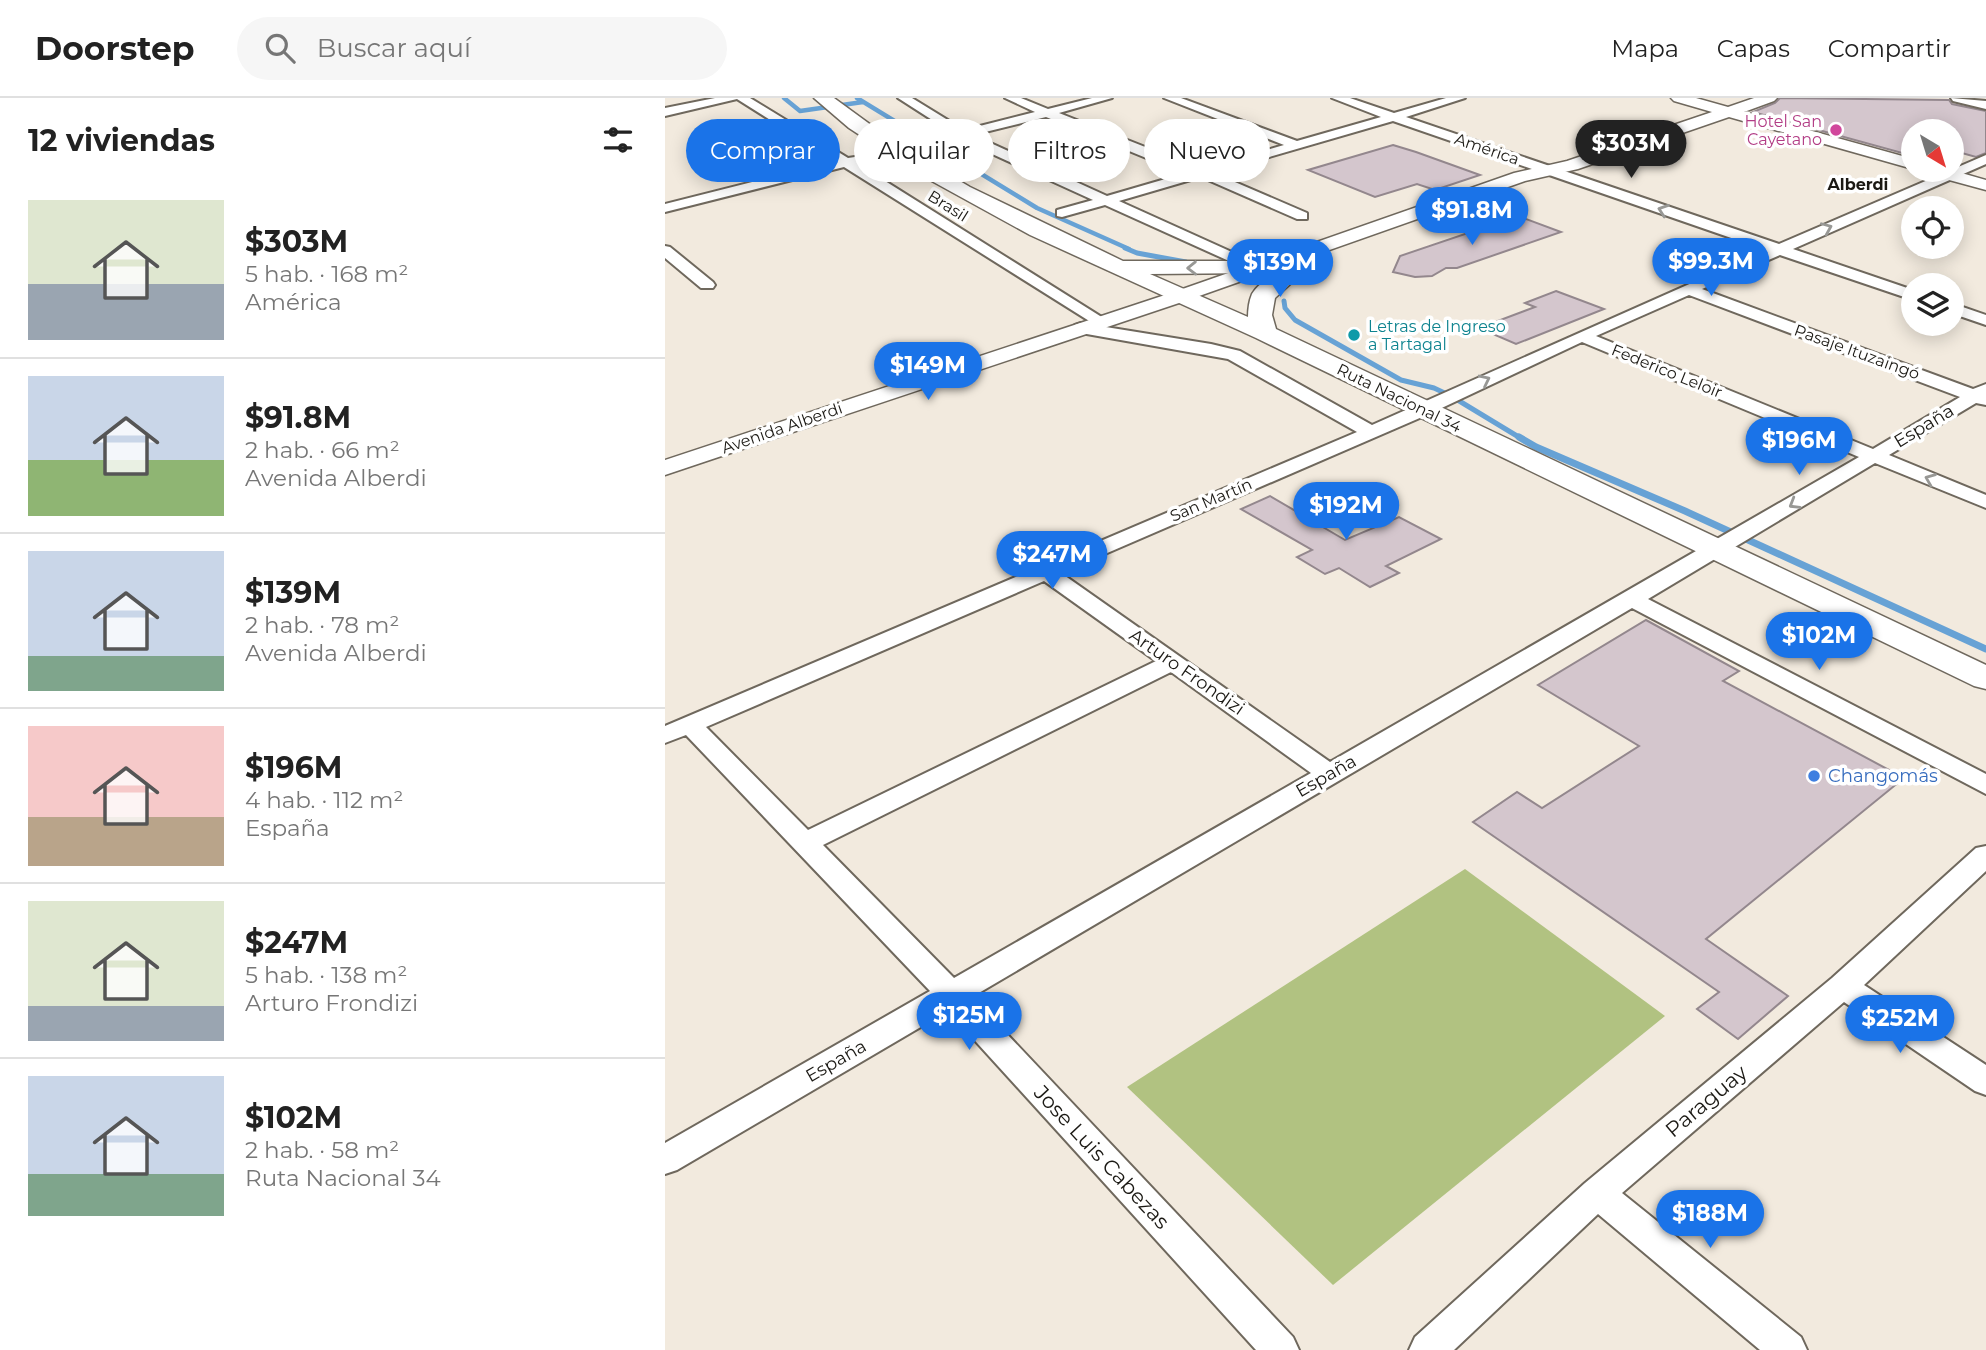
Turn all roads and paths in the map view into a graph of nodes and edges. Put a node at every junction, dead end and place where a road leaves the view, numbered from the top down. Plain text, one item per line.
1 (732, 98) edge
2 (742, 98) edge
3 (904, 98) edge
4 (1011, 98) edge
5 (1107, 98) edge
6 (1170, 98) edge
7 (1338, 98) edge
8 (1459, 98) edge
9 (1679, 98) edge
10 (1769, 98) edge
11 (1792, 98) edge
12 (1957, 98) edge
13 (829, 103) edge
14 (1986, 105) edge
15 (665, 112) edge
16 (1047, 112) junction
17 (1735, 114) junction
18 (1395, 117) junction
19 (937, 119) edge
20 (854, 121) edge
21 (994, 126) edge
22 (1297, 145) junction
23 (994, 149) edge
24 (1144, 152) edge
25 (1270, 153) edge
26 (1986, 159) edge
27 (854, 161) edge
28 (1901, 161) edge
29 (844, 163) junction
30 (1964, 166) edge
31 (1558, 174) junction
32 (1964, 178) edge
33 (949, 182) edge
34 (1171, 182) edge
35 (1224, 182) edge
36 (1921, 182) edge
37 (1986, 185) edge
38 (1107, 200) junction
39 (665, 208) edge
40 (1062, 213) dead end
41 (1302, 216) dead end
42 (1348, 236) junction
43 (1372, 246) junction
44 (1777, 249) junction
45 (665, 250) edge
46 (1229, 256) dead end
47 (1260, 266) junction
48 (1117, 267) junction
49 (1287, 276) junction
50 (707, 285) dead end
51 (1688, 289) junction
52 (1901, 291) edge
53 (1178, 297) junction
54 (1964, 312) edge
55 (1986, 320) edge
56 (1090, 325) junction
57 (1265, 333) junction
58 (1581, 336) junction
59 (1982, 395) edge
60 (1423, 410) junction
61 (1371, 432) junction
62 (1873, 456) junction
63 (665, 468) edge
64 (1986, 502) edge
65 (1732, 540) junction
66 (1044, 571) junction
67 (1632, 599) junction
68 (1173, 662) junction
69 (1986, 678) edge
70 (677, 729) edge
71 (1330, 774) junction
72 (1986, 785) edge
73 (804, 843) junction
74 (1986, 855) edge
75 (1843, 986) junction
76 (951, 994) junction
77 (1986, 1082) edge
78 (665, 1160) edge
79 (1597, 1193) junction
80 (1280, 1350) edge
81 (1429, 1350) edge
82 (1788, 1350) edge

1 - 15 street
2 - 29 street, Brasil
3 - 19 street
4 - 16 street
5 - 16 street
6 - 22 street
7 - 18 street, América
8 - 18 street
9 - 17 main road
10 - 17 main road, Avenida Alberdi
11 - 17 main road, Avenida Alberdi
12 - 14 street
13 - 20 highway, Ruta Nacional 34
16 - 21 street
16 - 24 street
17 - 28 main road
17 - 31 main road, Avenida Alberdi
18 - 22 street
18 - 31 street, América
22 - 25 street
23 - 38 street
26 - 30 street, San Martín
27 - 29 street
29 - 39 street
29 - 56 street, Brasil
31 - 42 main road, Avenida Alberdi
31 - 43 main road, Avenida Alberdi
44 -> 31 street, América
32 - 37 main road
33 - 48 highway, Ruta Nacional 34
34 - 38 street
35 - 41 street
44 -> 36 street, San Martín
38 - 40 street
38 - 46 street
42 - 43 main road
42 - 47 main road, Avenida Alberdi
43 - 49 main road, Avenida Alberdi
44 - 51 street, San Martín
44 - 52 street, América
45 - 50 street
47 -> 48 highway
47 - 53 main road, Avenida Alberdi
48 - 53 highway, Ruta Nacional 34
49 - 53 main road, Avenida Alberdi
49 - 57 highway
51 - 58 street, San Martín
51 - 59 street, Pasaje Ituzaingó
53 - 56 main road, Avenida Alberdi
53 - 57 highway, Ruta Nacional 34
54 - 55 street
56 - 61 street
56 - 63 main road, Avenida Alberdi
57 - 60 highway, Ruta Nacional 34
60 -> 58 street, San Martín
58 - 62 street, Federico Leloir
59 - 62 street, España
60 - 61 street, San Martín
60 - 65 highway, Ruta Nacional 34
61 - 66 street, San Martín
64 -> 62 street, Federico Leloir
62 -> 65 street, España
65 - 67 street, España
65 - 69 highway, Ruta Nacional 34
66 - 68 street, Arturo Frondizi
66 - 70 street, San Martín
67 - 71 street, España
67 - 72 street
68 - 71 street, Arturo Frondizi
68 - 73 street
70 - 73 street, Jose Luis Cabezas
71 - 76 street, España
73 - 76 street, Jose Luis Cabezas
74 - 75 street, Paraguay
75 - 77 street
75 - 79 street, Paraguay
76 - 78 street, España
76 - 80 street, Jose Luis Cabezas
79 - 81 street, Paraguay
79 - 82 street

